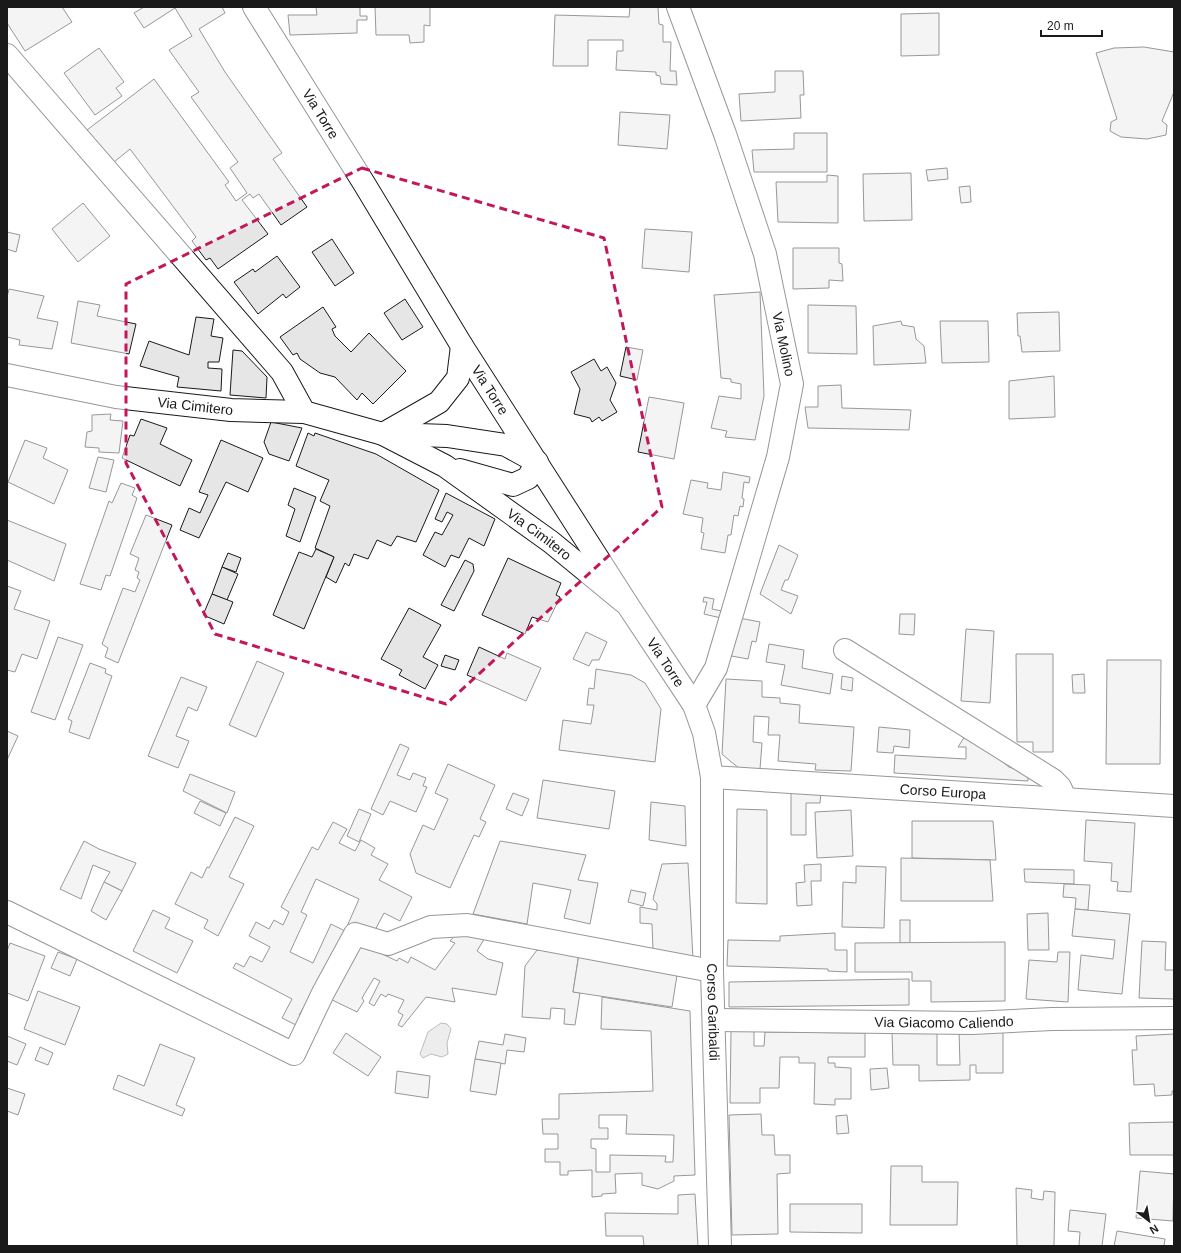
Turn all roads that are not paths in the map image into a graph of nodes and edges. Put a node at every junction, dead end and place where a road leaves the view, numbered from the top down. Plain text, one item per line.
1 (254, 7) edge
2 (678, 7) edge
3 (7, 55) edge
4 (462, 346) junction
5 (7, 375) edge
6 (304, 412) junction
7 (383, 434) junction
8 (537, 462) junction
9 (445, 466) junction
10 (629, 607) junction
11 (845, 650) dead end
12 (694, 705) junction
13 (712, 777) junction
14 (1065, 798) junction
15 (1174, 806) edge
16 (7, 912) edge
17 (712, 971) junction
18 (1174, 1018) edge
19 (714, 1020) junction
20 (720, 1246) edge

1 - 4 street, Via Torre
2 - 12 street, Via Molino
3 - 6 street
4 - 7 street
4 - 8 street, Via Torre
5 - 6 street, Via Cimitero
6 - 7 street, Via Cimitero
7 - 8 street, Via Cimitero
7 - 9 street, Via Cimitero
8 - 9 street, Via Cimitero
8 - 10 street, Via Torre
9 - 10 street, Via Cimitero
10 - 12 street, Via Torre
11 - 14 street
12 - 13 street, Via Torre
13 - 14 street, Corso Europa
13 - 17 street, Corso Garibaldi
14 - 15 street, Corso Europa
16 - 17 street
17 - 19 street, Corso Garibaldi
18 - 19 street, Via Giacomo Caliendo
19 - 20 street, Corso Garibaldi

